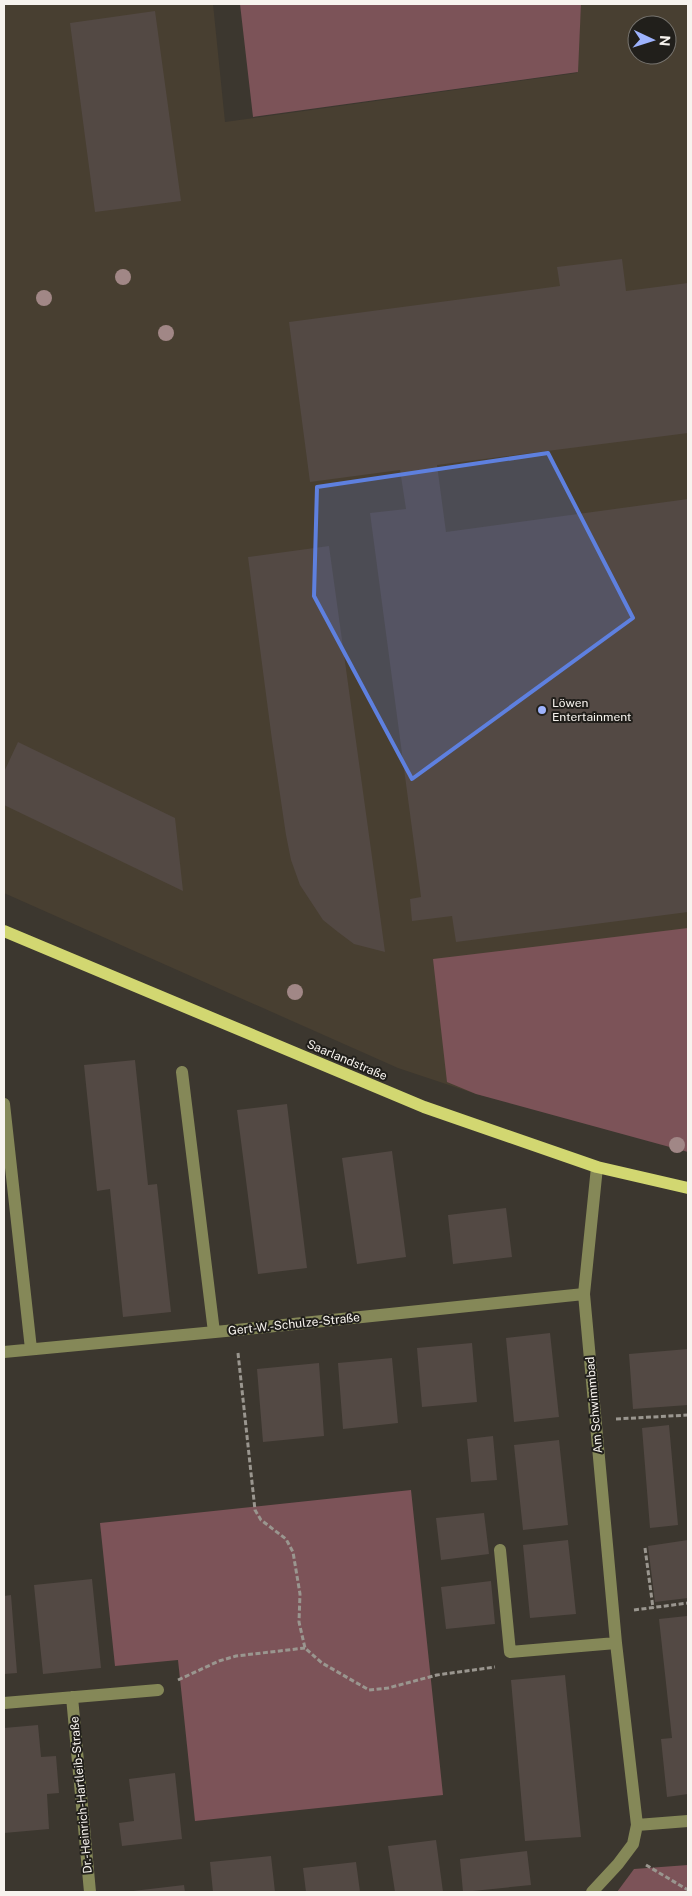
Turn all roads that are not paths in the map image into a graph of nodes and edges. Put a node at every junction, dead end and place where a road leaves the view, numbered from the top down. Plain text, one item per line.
1 (4, 932) edge
2 (182, 1072) dead end
3 (4, 1104) edge
4 (597, 1167) junction
5 (688, 1188) edge
6 (584, 1294) junction
7 (214, 1332) junction
8 (31, 1349) junction
9 (4, 1352) edge
10 (500, 1550) dead end
11 (616, 1643) junction
12 (158, 1690) road end
13 (72, 1697) junction
14 (4, 1703) edge
15 (688, 1821) edge
16 (637, 1825) junction
17 (90, 1892) edge
18 (592, 1892) edge

1 - 4 main road, Saarlandstraße
2 - 7 street
3 - 8 street
4 - 5 main road, Saarlandstraße
4 - 6 street, Am Schwimmbad
6 - 7 street, Gert-W.-Schulze-Straße
6 - 11 street, Am Schwimmbad
7 - 8 street, Gert-W.-Schulze-Straße
8 - 9 street, Gert-W.-Schulze-Straße
10 - 11 street
11 - 16 street, Am Schwimmbad
12 - 13 street
13 - 14 street
13 - 17 street, Dr.-Heinrich-Hartleib-Straße
15 - 16 street
16 - 18 street

